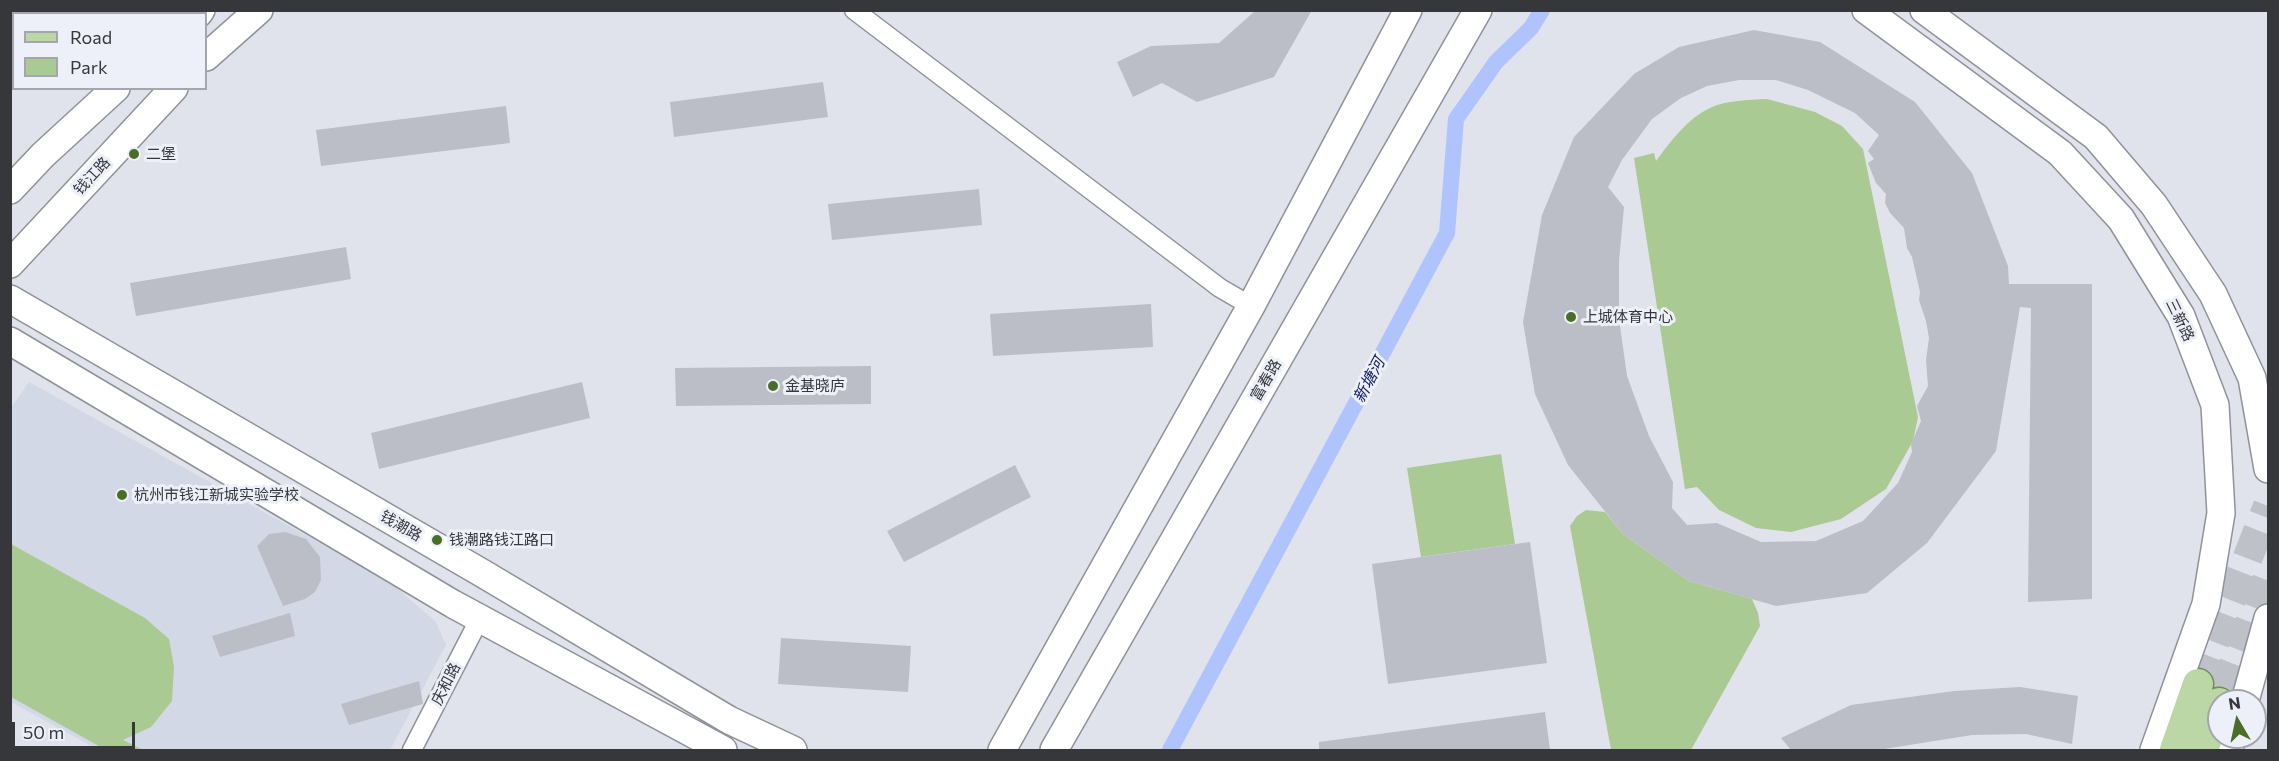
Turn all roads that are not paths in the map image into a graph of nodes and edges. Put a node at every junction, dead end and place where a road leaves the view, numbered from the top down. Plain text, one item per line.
1 (259, 10) edge
2 (854, 10) edge
3 (1408, 10) edge
4 (1478, 10) edge
5 (1866, 10) edge
6 (1924, 10) edge
7 (207, 56) edge
8 (114, 90) edge
9 (172, 90) edge
10 (10, 190) edge
11 (10, 264) edge
12 (10, 299) edge
13 (1251, 306) junction
14 (10, 341) edge
15 (2268, 469) edge
16 (480, 618) junction
17 (2268, 618) edge
18 (2225, 689) edge
19 (2207, 712) tunnel mouth
20 (412, 750) edge
21 (723, 750) edge
22 (793, 750) edge
23 (1002, 750) edge
24 (1054, 750) edge
25 (2154, 750) edge
26 (2175, 750) edge

1 - 7 main road
2 - 13 street
3 - 13 main road
4 - 24 main road, 富春路
5 - 25 main road, 三新路
6 - 15 main road
8 - 10 main road
9 - 11 main road, 钱江路
12 - 22 main road, 钱潮路
13 - 23 main road
14 - 16 main road
16 - 20 street, 庆和路
16 - 21 main road
17 - 18 main road
19 - 26 main road

